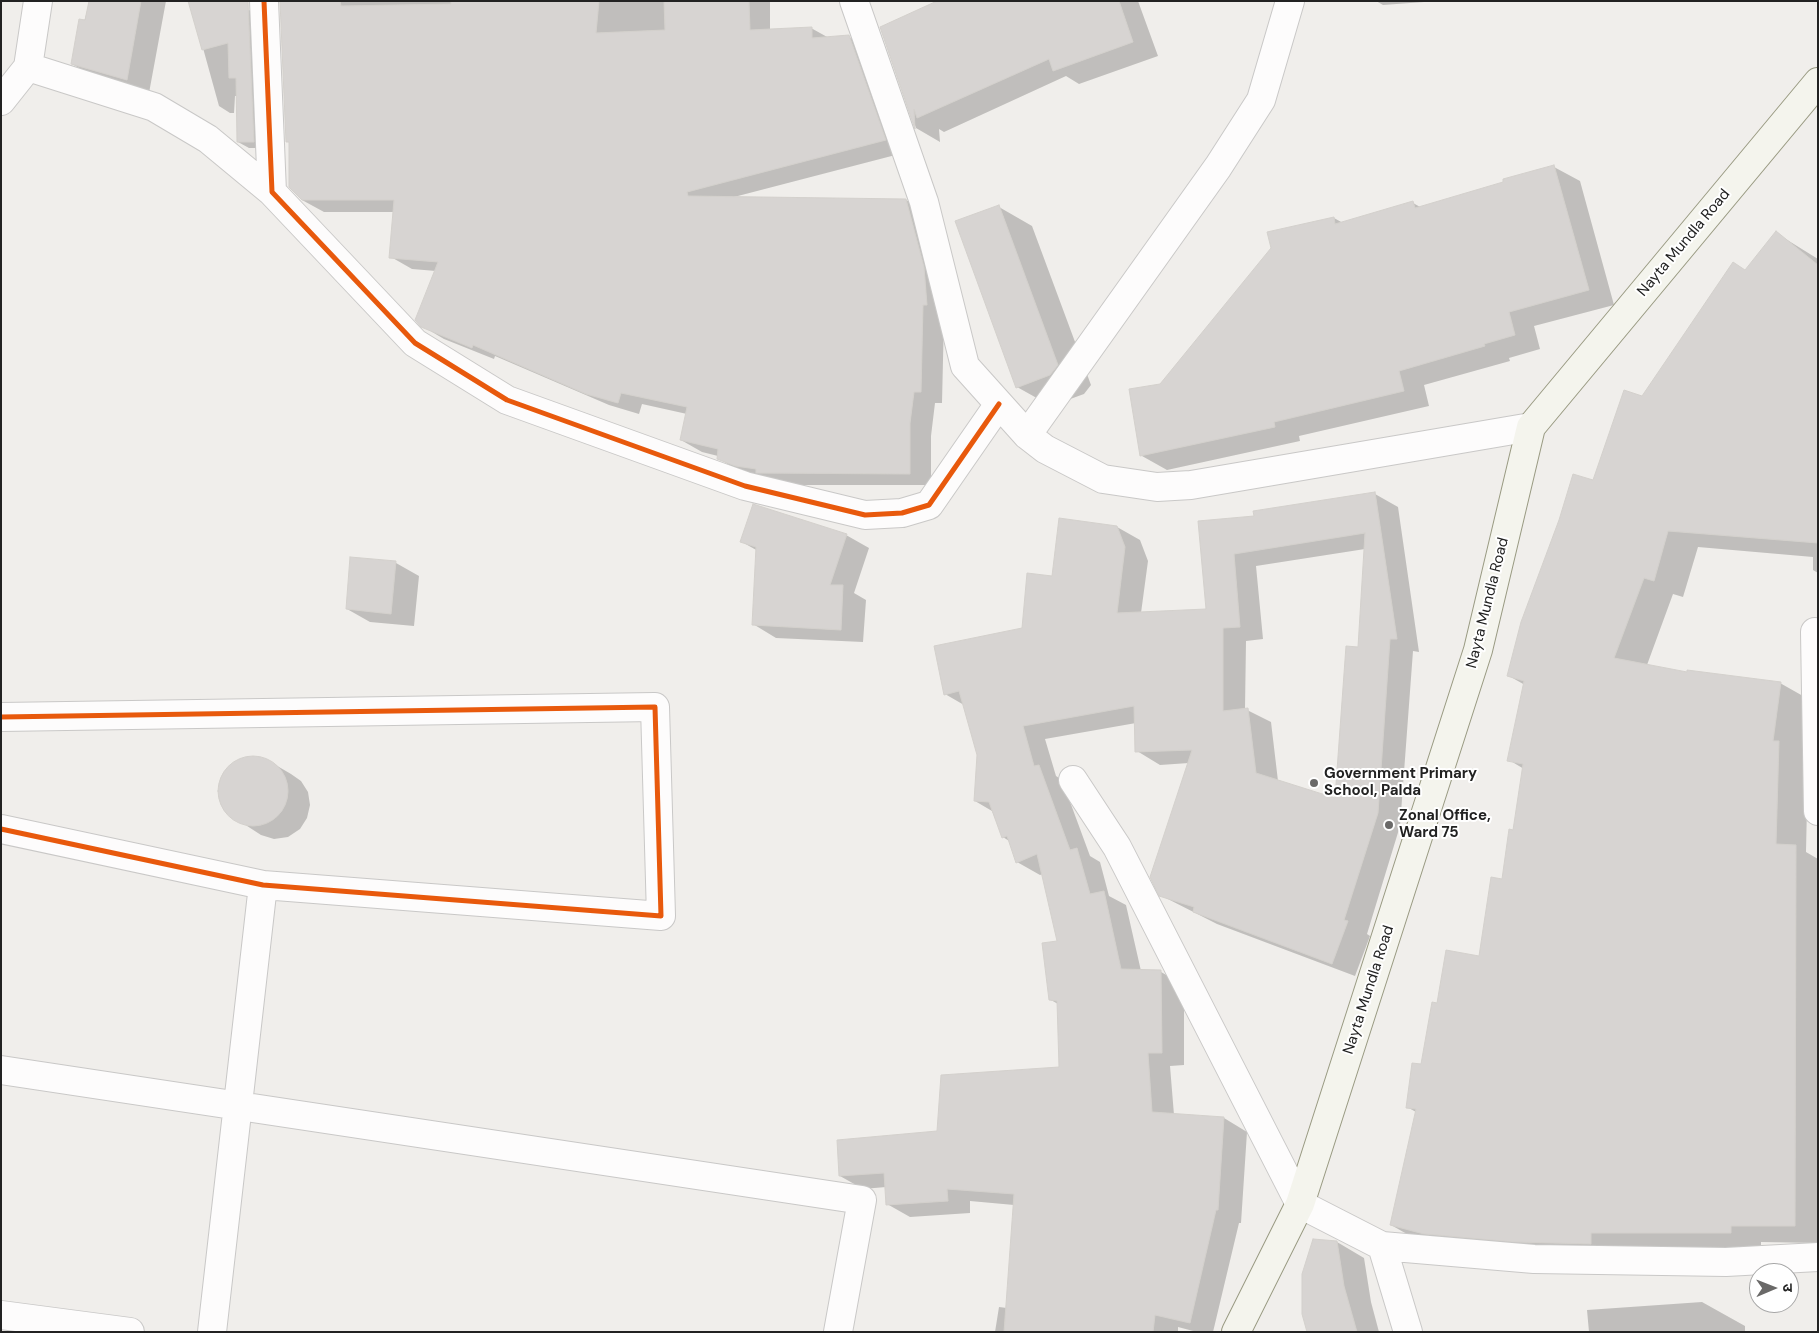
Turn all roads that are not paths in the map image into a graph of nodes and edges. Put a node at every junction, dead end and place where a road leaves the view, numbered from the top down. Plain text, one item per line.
1 (38, 1) edge
2 (264, 1) edge
3 (854, 1) edge
4 (1290, 1) edge
5 (28, 67) junction
6 (1818, 82) edge
7 (1, 101) edge
8 (272, 192) junction
9 (999, 404) junction
10 (1531, 427) junction
11 (1036, 442) junction
12 (1815, 632) dead end
13 (1, 717) edge
14 (1073, 780) dead end
15 (1818, 811) edge
16 (1, 829) edge
17 (263, 885) junction
18 (1, 1070) edge
19 (239, 1106) junction
20 (1300, 1204) junction
21 (1382, 1246) junction
22 (1818, 1257) edge
23 (1, 1315) edge
24 (130, 1332) edge
25 (212, 1332) edge
26 (838, 1332) edge
27 (1236, 1332) edge
28 (1408, 1332) edge

1 - 5 street
2 - 8 street
3 - 9 street
4 - 11 street
5 - 7 street
5 - 8 street
6 - 10 main road, Nayta Mundla Road
8 - 9 street
9 - 11 street
10 - 11 street
10 - 20 main road, Nayta Mundla Road
12 - 15 street
13 - 17 street
14 - 20 street
16 - 17 street
17 - 19 street
18 - 19 street
19 - 25 street
19 - 26 street
20 - 21 street
20 - 27 main road, Nayta Mundla Road
21 - 22 street
21 - 28 street
23 - 24 street

